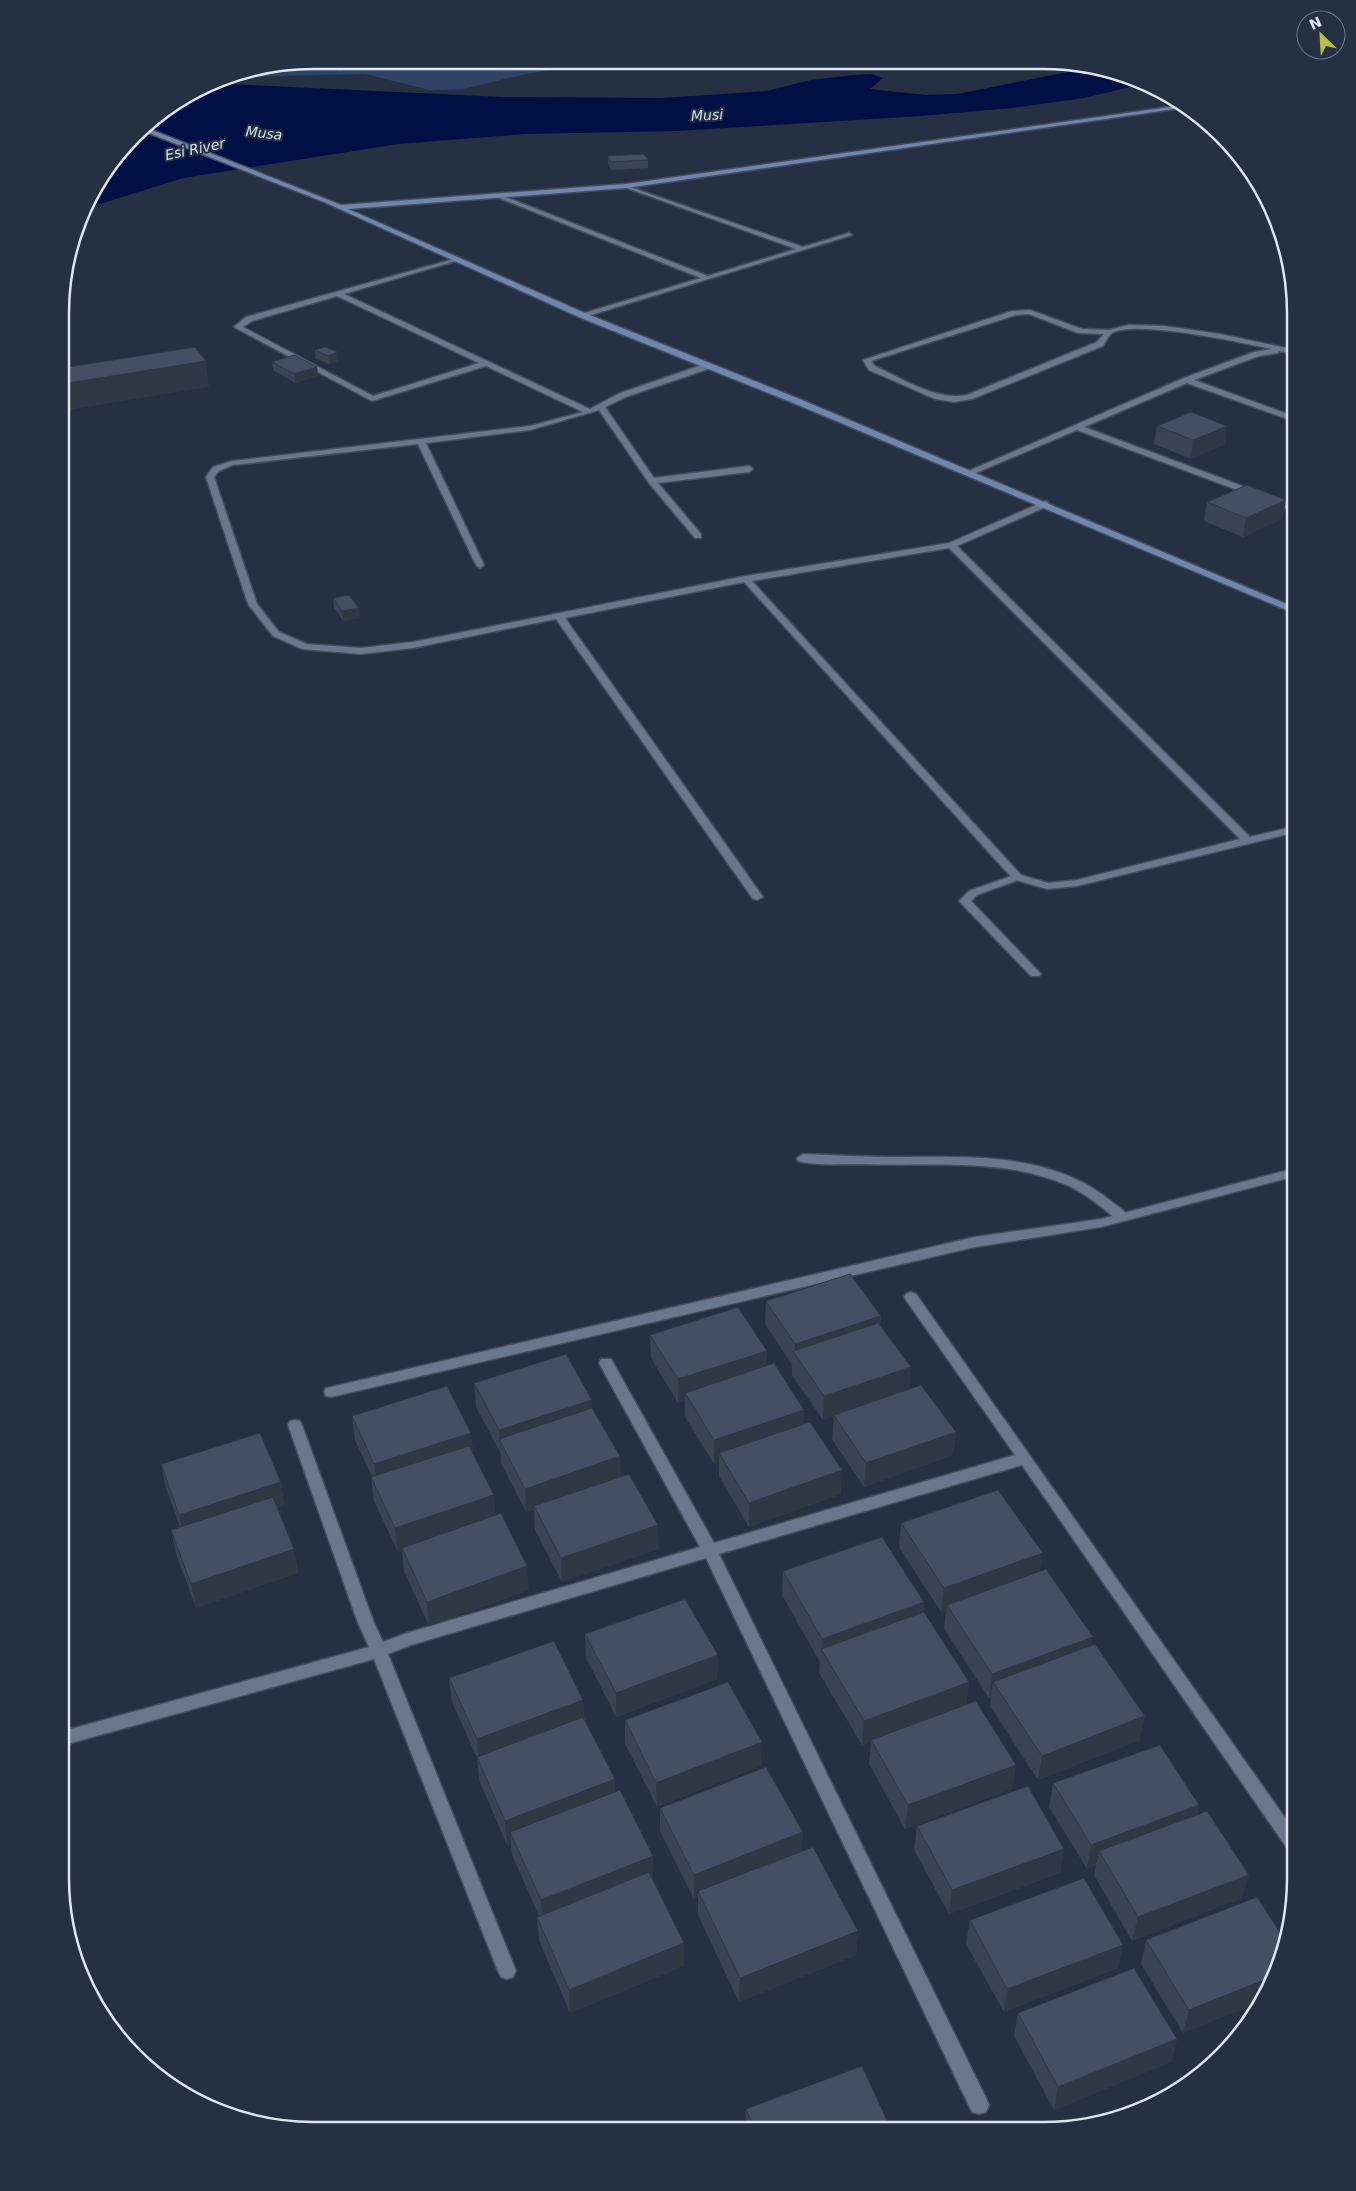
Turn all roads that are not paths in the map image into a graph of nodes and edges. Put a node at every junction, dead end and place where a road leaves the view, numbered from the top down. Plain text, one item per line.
1 (1175, 108) edge
2 (150, 131) edge
3 (626, 186) junction
4 (496, 195) junction
5 (339, 207) junction
6 (849, 235) dead end
7 (802, 250) junction
8 (456, 260) junction
9 (708, 278) junction
10 (336, 294) junction
11 (584, 316) junction
12 (1109, 332) junction
13 (1283, 350) junction
14 (1287, 351) edge
15 (484, 364) junction
16 (708, 366) junction
17 (1187, 380) junction
18 (600, 406) junction
19 (590, 412) junction
20 (1287, 417) edge
21 (1077, 427) junction
22 (420, 440) junction
23 (749, 468) dead end
24 (968, 473) junction
25 (652, 481) junction
26 (1044, 504) junction
27 (1287, 506) edge
28 (698, 536) dead end
29 (951, 545) junction
30 (480, 565) dead end
31 (746, 579) junction
32 (1287, 606) edge
33 (558, 615) junction
34 (1287, 831) edge
35 (1247, 840) junction
36 (1017, 877) junction
37 (757, 897) dead end
38 (1035, 974) dead end
39 (803, 1158) dead end
40 (1287, 1174) edge
41 (1122, 1217) junction
42 (911, 1298) dead end
43 (606, 1363) dead end
44 (331, 1392) dead end
45 (295, 1425) dead end
46 (1025, 1458) junction
47 (710, 1551) junction
48 (379, 1651) junction
49 (69, 1737) edge
50 (1287, 1833) edge
51 (507, 1971) dead end
52 (979, 2106) dead end

1 - 3 street
2 - 5 street
3 - 4 street
3 - 7 street
4 - 5 street
4 - 9 street
5 - 8 street
6 - 7 street
7 - 9 street
8 - 10 street
8 - 11 street
9 - 11 street
10 - 15 street
10 - 15 street
11 - 16 street
12 - 12 street
12 - 13 street
13 - 14 street
13 - 17 street
15 - 19 street
16 - 18 street
16 - 24 street
17 - 20 street
17 - 21 street
18 - 19 street
18 - 25 street
19 - 22 street
21 - 24 street
21 - 27 street
22 - 30 street
22 - 33 street
23 - 25 street
24 - 26 street
25 - 28 street
26 - 29 street
26 - 32 street
29 - 31 street
29 - 35 street
31 - 33 street
31 - 36 street
33 - 37 street
34 - 35 street
35 - 36 street
36 - 38 street
39 - 41 street
40 - 41 street
41 - 44 street
42 - 46 street
43 - 47 street
45 - 48 street
46 - 47 street
46 - 50 street
47 - 48 street
47 - 52 street
48 - 49 street
48 - 51 street

